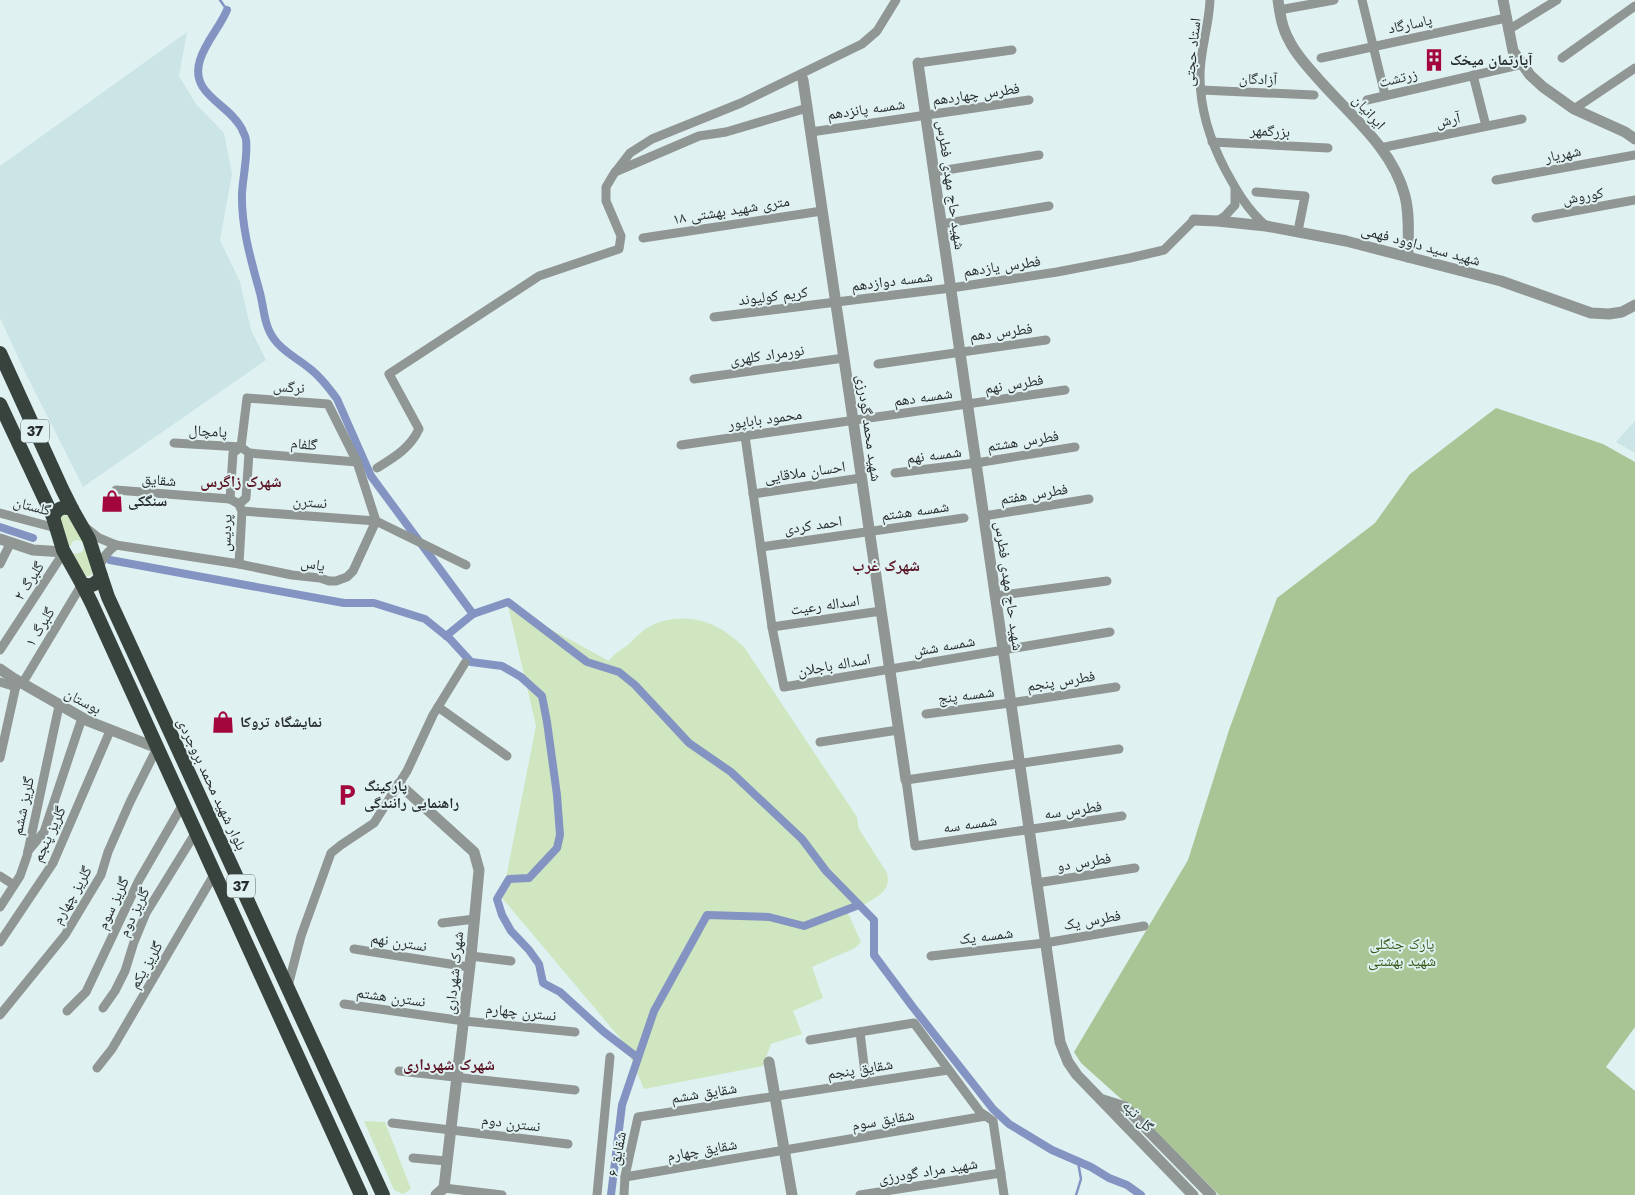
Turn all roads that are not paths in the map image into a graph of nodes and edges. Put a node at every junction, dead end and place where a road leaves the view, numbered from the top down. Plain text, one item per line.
1 (896, 0) edge
2 (1210, 0) edge
3 (1334, 0) edge
4 (1362, 0) edge
5 (1503, 0) edge
6 (1557, 0) edge
7 (1278, 5) edge
8 (1635, 6) edge
9 (1506, 18) junction
10 (1508, 30) junction
11 (1374, 46) junction
12 (1012, 50) dead end
13 (1321, 58) dead end
14 (1562, 58) dead end
15 (918, 63) joint
16 (1522, 64) junction
17 (1635, 68) edge
18 (1474, 76) junction
19 (803, 80) dead end
20 (1201, 90) junction
21 (1314, 95) dead end
22 (1385, 95) junction
23 (1029, 100) dead end
24 (1367, 100) dead end
25 (807, 108) junction
26 (1574, 109) junction
27 (926, 114) junction
28 (1522, 119) dead end
29 (1486, 126) junction
30 (811, 132) junction
31 (1633, 134) edge
32 (1212, 142) junction
33 (1328, 148) dead end
34 (1380, 148) junction
35 (1635, 154) edge
36 (1039, 155) dead end
37 (615, 172) junction
38 (934, 172) junction
39 (1496, 180) dead end
40 (1235, 189) junction
41 (1256, 192) dead end
42 (1635, 200) edge
43 (1049, 206) dead end
44 (822, 210) junction
45 (1536, 218) dead end
46 (1194, 220) joint
47 (1217, 221) junction
48 (942, 224) junction
49 (1266, 226) junction
50 (1298, 231) junction
51 (643, 238) dead end
52 (1408, 257) junction
53 (951, 288) junction
54 (836, 302) junction
55 (1635, 305) edge
56 (714, 317) dead end
57 (1046, 340) dead end
58 (960, 352) junction
59 (0, 353) edge
60 (844, 358) junction
61 (878, 364) dead end
62 (694, 379) dead end
63 (1065, 390) dead end
64 (247, 398) joint
65 (0, 404) edge
66 (968, 405) junction
67 (853, 421) junction
68 (745, 436) junction
69 (174, 443) dead end
70 (681, 445) dead end
71 (241, 447) junction
72 (1074, 447) dead end
73 (249, 453) junction
74 (357, 462) junction
75 (976, 463) junction
76 (377, 468) dead end
77 (895, 473) dead end
78 (861, 478) junction
79 (116, 490) dead end
80 (753, 494) junction
81 (230, 499) junction
82 (1089, 499) dead end
83 (240, 507) junction
84 (72, 509) junction
85 (0, 513) edge
86 (984, 516) junction
87 (964, 518) dead end
88 (376, 521) junction
89 (55, 523) junction
90 (80, 524) junction
91 (869, 531) junction
92 (5, 541) edge
93 (116, 545) junction
94 (761, 546) junction
95 (64, 552) junction
96 (0, 564) edge
97 (238, 564) junction
98 (466, 564) dead end
99 (100, 573) junction
100 (1107, 581) dead end
101 (82, 584) junction
102 (995, 596) junction
103 (881, 611) junction
104 (772, 627) junction
105 (1110, 632) dead end
106 (0, 650) edge
107 (1003, 650) junction
108 (465, 663) dead end
109 (0, 669) edge
110 (889, 669) junction
111 (0, 682) edge
112 (18, 684) junction
113 (1116, 687) dead end
114 (1010, 704) junction
115 (59, 706) junction
116 (438, 707) junction
117 (926, 714) dead end
118 (82, 718) junction
119 (898, 730) junction
120 (110, 731) junction
121 (820, 742) dead end
122 (158, 748) junction
123 (1119, 749) dead end
124 (507, 756) dead end
125 (0, 758) edge
126 (1019, 764) junction
127 (906, 780) junction
128 (398, 784) junction
129 (183, 804) junction
130 (1122, 816) dead end
131 (1029, 830) junction
132 (196, 832) junction
133 (27, 852) junction
134 (1136, 868) dead end
135 (215, 873) junction
136 (0, 876) edge
137 (1036, 883) junction
138 (14, 885) junction
139 (0, 907) edge
140 (475, 919) junction
141 (442, 922) dead end
142 (1144, 926) dead end
143 (0, 942) edge
144 (1045, 942) junction
145 (354, 949) dead end
146 (931, 956) dead end
147 (511, 961) dead end
148 (470, 962) junction
149 (288, 986) junction
150 (344, 1004) dead end
151 (103, 1008) dead end
152 (67, 1011) dead end
153 (0, 1015) edge
154 (464, 1020) junction
155 (575, 1032) dead end
156 (860, 1032) junction
157 (810, 1040) dead end
158 (610, 1057) dead end
159 (769, 1062) dead end
160 (98, 1068) dead end
161 (948, 1070) junction
162 (399, 1071) dead end
163 (456, 1076) junction
164 (866, 1082) junction
165 (575, 1090) dead end
166 (775, 1096) junction
167 (1101, 1100) junction
168 (986, 1116) junction
169 (638, 1118) joint
170 (392, 1123) dead end
171 (450, 1129) junction
172 (568, 1144) dead end
173 (784, 1150) junction
174 (413, 1158) dead end
175 (446, 1161) junction
176 (1001, 1173) junction
177 (625, 1177) junction
178 (440, 1191) edge
179 (360, 1195) edge
180 (384, 1195) edge
181 (502, 1195) edge
182 (597, 1195) edge
183 (624, 1195) edge
184 (792, 1195) edge
185 (860, 1195) edge
186 (1004, 1195) edge
187 (1193, 1195) edge
188 (1211, 1195) edge

1 - 37 street
2 - 20 street, استاد حجتی
3 - 7 street
4 - 11 street
5 - 9 street
6 - 10 street
7 - 34 street, ایرانیان
8 - 14 street
9 - 10 street
9 - 11 street, پاسارگاد
10 - 16 street
11 - 13 street, پاسارگاد
11 - 22 street
12 - 15 street
15 - 27 street, شهید حاج مهدی فطرس
16 - 18 street, زرتشت
16 - 26 street
17 - 26 street
18 - 22 street, زرتشت
18 - 29 street
19 - 25 street, شهید محمد گودرزی
20 - 21 street, آزادگان
20 - 32 street, استاد حجتی
22 - 24 street, زرتشت
23 - 27 street, فطرس چهاردهم
25 - 30 street, شهید محمد گودرزی
25 - 37 street
26 - 31 street
27 - 30 street, شمسه پانزدهم
27 - 38 street, شهید حاج مهدی فطرس
28 - 29 street, آرش
29 - 34 street, آرش
30 - 44 street, شهید محمد گودرزی
32 - 33 street, بزرگمهر
32 - 40 street, استاد حجتی
34 - 52 street, ایرانیان
35 - 39 street, شهریار
36 - 38 street
37 - 76 street
38 - 48 street, شهید حاج مهدی فطرس
40 - 47 street
40 - 49 street, استاد حجتی
41 - 50 street
42 - 45 street, کوروش
43 - 48 street
44 - 51 street, ۱۸ متری شهید بهشتی
44 - 54 street, شهید محمد گودرزی
46 - 47 street, شهید سید داوود فهمی
46 - 53 street, فطرس یازدهم
47 - 49 street, شهید سید داوود فهمی
48 - 53 street, شهید حاج مهدی فطرس
49 - 50 street, شهید سید داوود فهمی
50 - 52 street, شهید سید داوود فهمی
52 - 55 street, شهید سید داوود فهمی
53 - 54 street, شمسه دوازدهم
53 - 58 street, شهید حاج مهدی فطرس
54 - 56 street, کریم کولیوند
54 - 60 street, شهید محمد گودرزی
57 - 58 street, فطرس دهم
58 - 61 street, فطرس دهم
58 - 66 street, شهید حاج مهدی فطرس
59 - 84 highway, 37
60 - 62 street, نورمراد کلهری
60 - 67 street, شهید محمد گودرزی
63 - 66 street, فطرس نهم
64 - 71 street, پردیس
64 - 74 street, نرگس
65 - 89 highway, 37
66 - 67 street, شمسه دهم
66 - 75 street, شهید حاج مهدی فطرس
67 - 68 street, محمود باباپور
67 - 78 street, شهید محمد گودرزی
68 - 70 street, محمود باباپور
68 - 80 street
69 - 71 street, پامچال
71 - 73 street
71 - 81 street, پردیس
72 - 75 street, فطرس هشتم
73 - 74 street, گلفام
73 - 83 street, پردیس
74 - 88 street
75 - 77 street, شمسه نهم
75 - 86 street, شهید حاج مهدی فطرس
78 - 80 street, احسان ملاقایی
78 - 91 street, شهید محمد گودرزی
79 - 81 street, شقایق
80 - 94 street
81 - 83 street, پردیس
82 - 86 street, فطرس هفتم
83 - 88 street, نسترن
83 - 97 street, پردیس
84 - 89 highway
84 - 90 highway, 37
85 - 89 street, گلستان
86 - 102 street, شهید حاج مهدی فطرس
87 - 91 street, شمسه هشتم
88 - 97 street, یاس
88 - 98 street
89 - 95 highway, 37
90 - 93 street, یاس
90 - 99 highway, 37
91 - 94 street, احمد کردی
91 - 103 street, شهید محمد گودرزی
92 - 95 street
92 - 96 street
93 - 97 street, یاس
93 - 99 street
94 - 104 street
95 - 101 highway, 37
95 - 106 street, گلبرگ ۲
99 - 101 highway
99 - 149 highway, بلوار شهید محمد بروجردی / 37
100 - 102 street
101 - 112 street, گلبرگ ۱
101 - 122 highway, 37
102 - 107 street, شهید حاج مهدی فطرس
103 - 104 street, اسداله رعیت
103 - 110 street, شهید محمد گودرزی
104 - 110 street, اسداله باجلان
105 - 107 street, شمسه شش
107 - 110 street, شمسه شش
107 - 114 street, شهید حاج مهدی فطرس
108 - 116 street
109 - 112 street, بوستان
110 - 119 street, شهید محمد گودرزی
111 - 112 street
112 - 115 street, بوستان
112 - 125 street, گلبرگ ۱
113 - 114 street, فطرس پنجم
114 - 117 street, شمسه پنج
114 - 126 street, شهید حاج مهدی فطرس
115 - 118 street, بوستان
115 - 133 street, گلریز ششم
116 - 124 street
116 - 128 street
118 - 120 street, بوستان
118 - 133 street
119 - 121 street
119 - 127 street, شهید محمد گودرزی
120 - 122 street, بوستان
120 - 143 street, گلریز پنجم
122 - 129 highway, 37
122 - 153 street, گلریز چهارم
123 - 126 street
126 - 127 street
126 - 131 street, شهید حاج مهدی فطرس
127 - 131 street, شمسه سه
128 - 140 street, شهرک شهرداری
128 - 149 street
129 - 132 highway, 37
129 - 152 street, گلریز سوم
130 - 131 street, فطرس سه
131 - 137 street, شهید حاج مهدی فطرس
132 - 135 highway, 37
132 - 151 street, گلریز دوم
133 - 138 street, گلریز ششم
134 - 137 street, فطرس دو
135 - 160 street, گلریز یکم
135 - 179 highway, 37
136 - 138 street
137 - 144 street, شهید حاج مهدی فطرس
138 - 139 street, گلریز ششم
140 - 141 street
140 - 148 street, شهرک شهرداری
142 - 144 street, فطرس یک
144 - 146 street, شمسه یک
144 - 167 street, شهید حاج مهدی فطرس
145 - 148 street, نسترن نهم
147 - 148 street, نسترن نهم
148 - 154 street, شهرک شهرداری
149 - 180 highway, بلوار شهید محمد بروجردی / 37
150 - 154 street, نسترن هشتم
154 - 155 street, نسترن چهارم
154 - 163 street, شهرک شهرداری
156 - 157 street
156 - 161 street
156 - 164 street
158 - 182 street
159 - 166 street
161 - 164 street, شقایق پنجم
161 - 168 street
162 - 163 street
163 - 165 street
163 - 171 street, شهرک شهرداری
164 - 166 street, شقایق پنجم
166 - 169 street, شقایق ششم
166 - 173 street
167 - 187 street, گل تپه
167 - 188 street, گل تپه
168 - 173 street, شقایق سوم
168 - 176 street
169 - 177 street, شقایق ۶
170 - 171 street, نسترن دوم
171 - 172 street, نسترن دوم
171 - 175 street, شهرک شهرداری
173 - 177 street, شقایق چهارم
173 - 184 street
174 - 175 street
175 - 178 street, شهرک شهرداری
176 - 185 street, شهید مراد گودرزی
176 - 186 street
177 - 183 street, شقایق ۶
178 - 181 street

